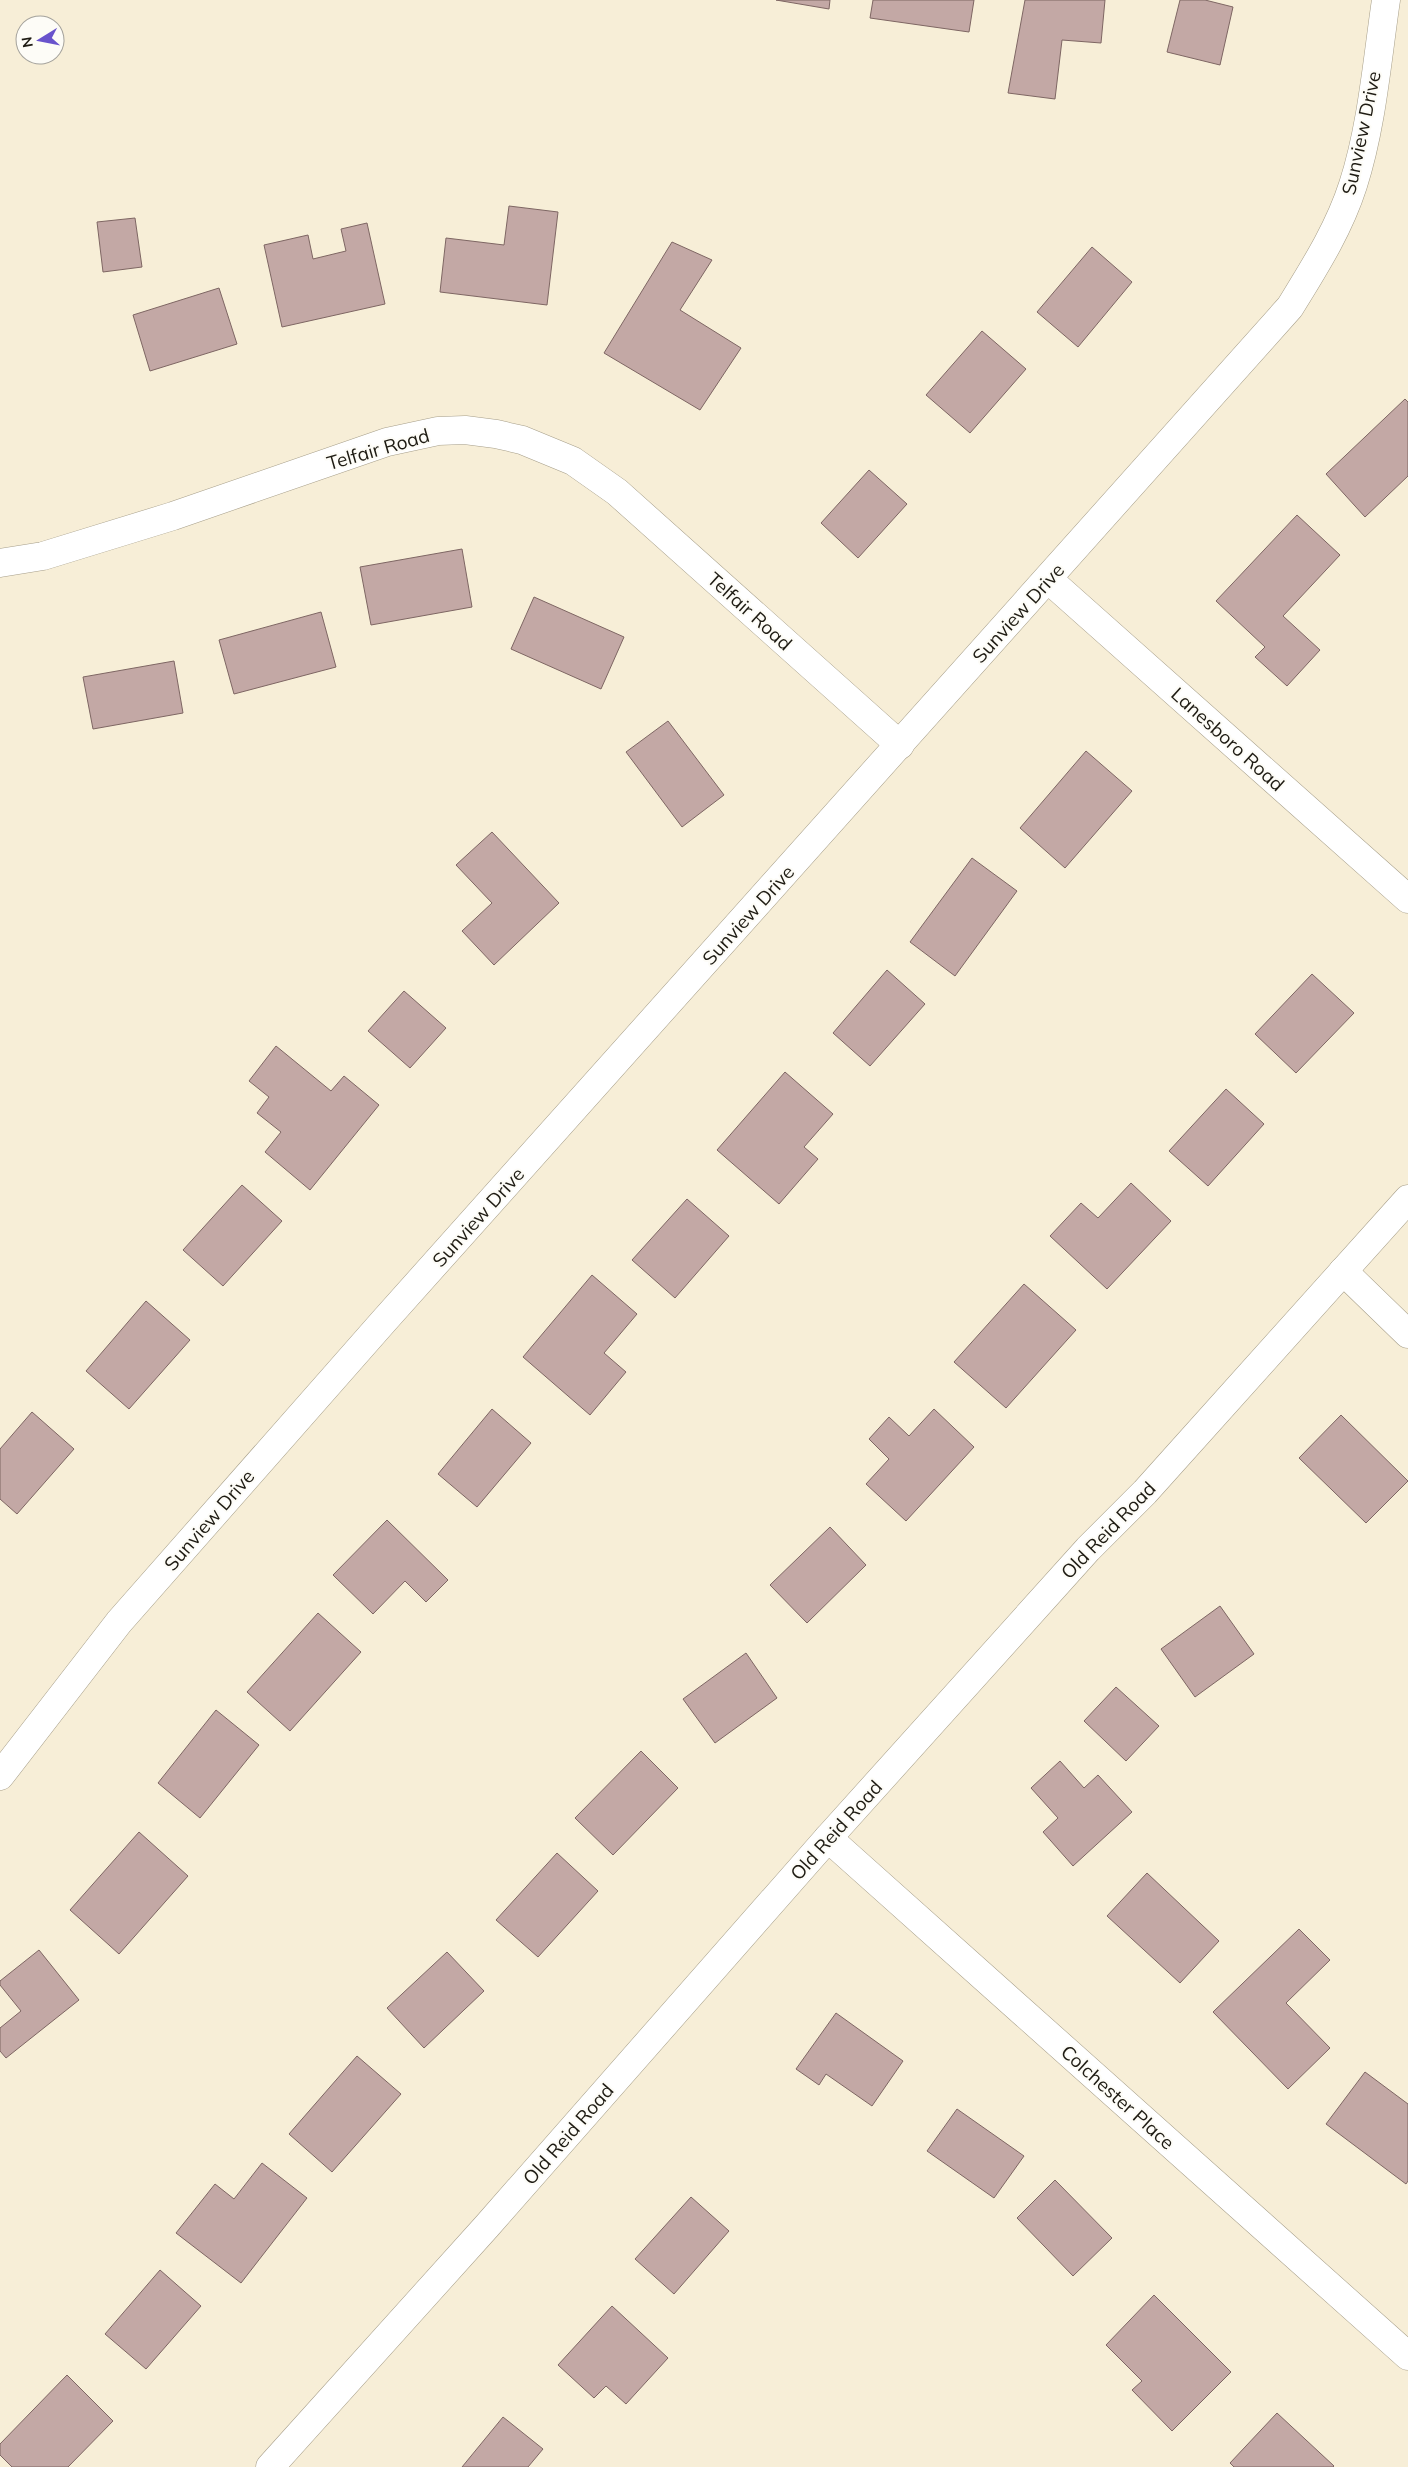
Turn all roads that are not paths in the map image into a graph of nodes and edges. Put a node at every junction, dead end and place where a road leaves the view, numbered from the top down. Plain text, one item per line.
1 (1386, 0) edge
2 (0, 563) edge
3 (1048, 579) junction
4 (900, 745) junction
5 (1408, 900) edge
6 (1408, 1199) edge
7 (1343, 1271) junction
8 (1408, 1334) edge
9 (0, 1776) edge
10 (828, 1838) junction
11 (1408, 2356) edge
12 (271, 2467) edge

1 - 3 street, Sunview Drive
2 - 4 street, Telfair Road
3 - 4 street, Sunview Drive
3 - 5 street, Lanesboro Road
4 - 9 street, Sunview Drive
6 - 7 street, Old Reid Road
7 - 8 street
7 - 10 street, Old Reid Road
10 - 11 street, Colchester Place
10 - 12 street, Old Reid Road

